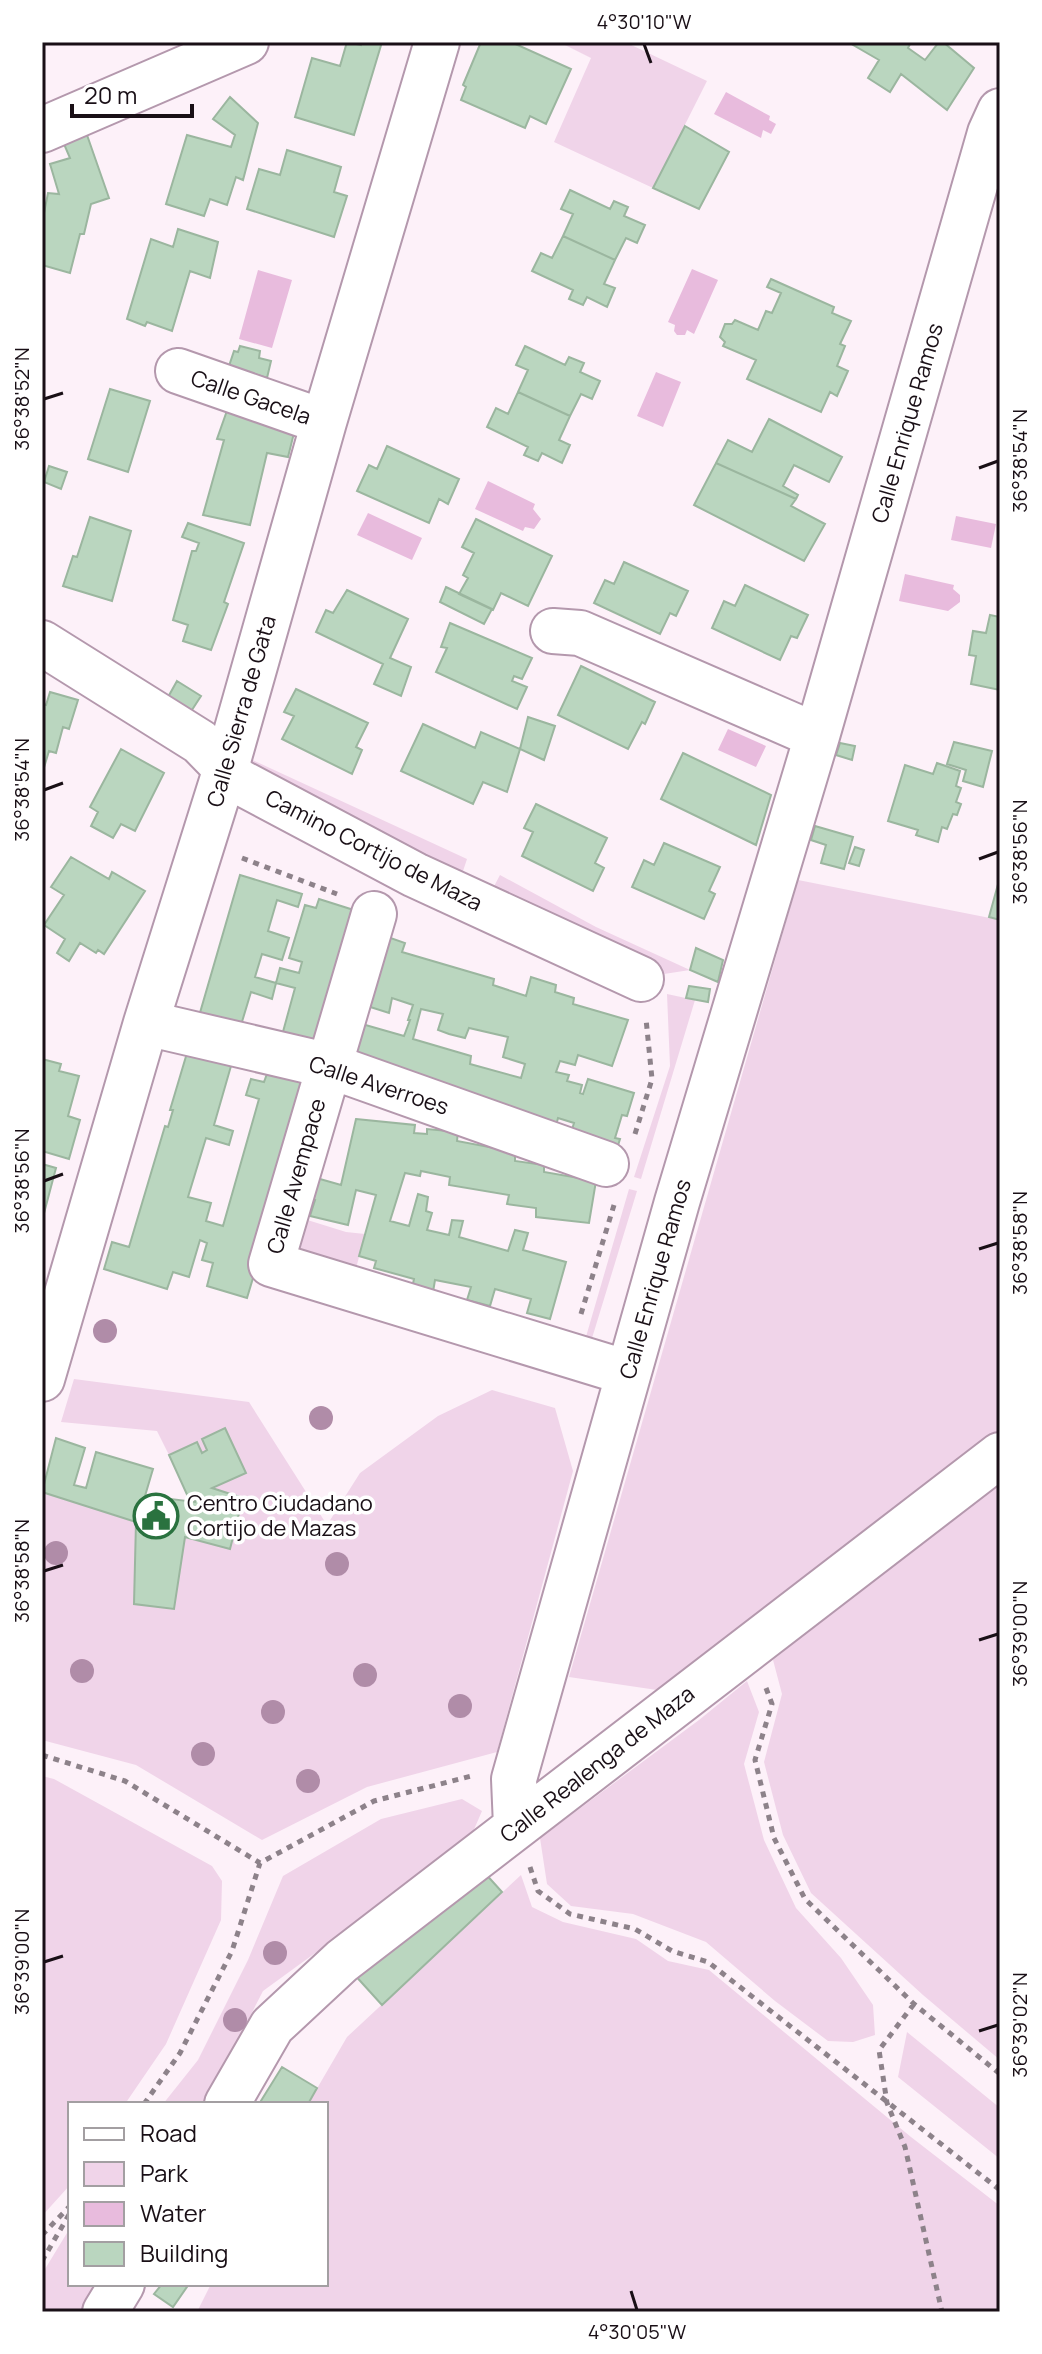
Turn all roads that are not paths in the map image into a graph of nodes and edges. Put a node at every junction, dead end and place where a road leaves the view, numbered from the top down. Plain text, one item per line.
1 (246, 42) edge
2 (437, 42) edge
3 (1000, 111) edge
4 (42, 130) edge
5 (178, 371) dead end
6 (324, 422) junction
7 (553, 631) dead end
8 (42, 643) edge
9 (817, 736) junction
10 (226, 768) junction
11 (374, 914) road end
12 (641, 979) dead end
13 (146, 1023) junction
14 (330, 1066) junction
15 (606, 1164) dead end
16 (628, 1373) junction
17 (42, 1379) edge
18 (1000, 1455) edge
19 (516, 1826) junction
20 (228, 2102) edge
21 (121, 2286) edge
22 (105, 2312) edge

1 - 4 street
2 - 6 street, Calle Sierra de Gata
3 - 9 street, Calle Enrique Ramos
5 - 6 street, Calle Gacela
6 - 10 street, Calle Sierra de Gata
7 - 9 street
8 - 10 street, Camino Cortijo de Maza
9 - 16 street, Calle Enrique Ramos
10 - 12 street, Camino Cortijo de Maza
10 - 13 street, Calle Sierra de Gata
11 - 14 street, Calle Avempace
13 - 14 street, Calle Averroes
13 - 17 street, Calle Sierra de Gata
14 - 15 street, Calle Averroes
14 - 16 street, Calle Avempace
16 - 19 street, Calle Enrique Ramos
18 - 19 street, Calle Realenga de Maza
19 - 20 street, Calle Realenga de Maza
21 - 22 street

